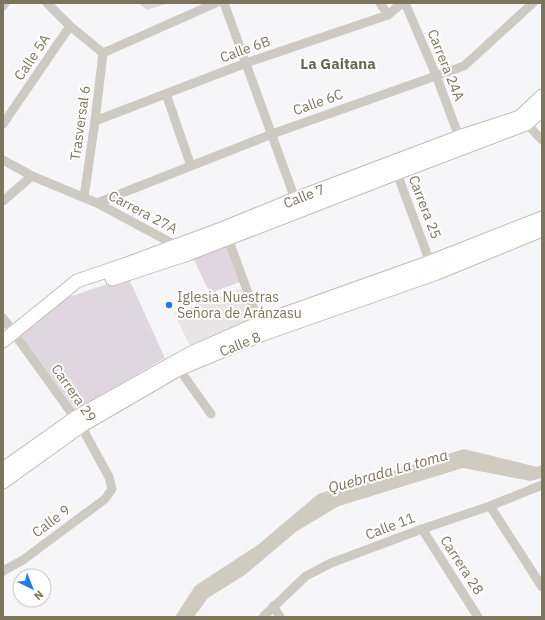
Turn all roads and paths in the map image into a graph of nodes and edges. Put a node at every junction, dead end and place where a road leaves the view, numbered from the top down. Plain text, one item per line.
1 (5, 3) edge
2 (47, 3) edge
3 (216, 3) edge
4 (224, 3) edge
5 (380, 3) edge
6 (402, 3) edge
7 (405, 3) edge
8 (533, 3) edge
9 (3, 6) edge
10 (388, 15) junction
11 (70, 26) junction
12 (103, 53) junction
13 (246, 63) junction
14 (436, 75) junction
15 (166, 94) junction
16 (542, 96) edge
17 (542, 110) edge
18 (523, 120) junction
19 (95, 121) junction
20 (3, 124) edge
21 (272, 134) junction
22 (459, 137) junction
23 (542, 140) edge
24 (3, 160) edge
25 (191, 166) junction
26 (395, 167) junction
27 (32, 176) junction
28 (84, 197) junction
29 (295, 199) junction
30 (3, 200) edge
31 (97, 203) junction
32 (542, 218) edge
33 (542, 230) edge
34 (226, 233) junction
35 (177, 245) junction
36 (188, 254) junction
37 (430, 262) junction
38 (64, 292) junction
39 (3, 318) edge
40 (259, 324) junction
41 (14, 332) junction
42 (3, 340) edge
43 (179, 369) junction
44 (211, 414) dead end
45 (78, 422) junction
46 (3, 469) edge
47 (3, 482) edge
48 (542, 485) edge
49 (112, 488) joint
50 (490, 506) junction
51 (422, 529) junction
52 (3, 571) edge
53 (542, 588) edge
54 (273, 606) junction
55 (263, 617) edge
56 (280, 617) edge
57 (478, 617) edge

1 - 9 street
2 - 11 street
3 - 12 street
4 - 13 street
5 - 10 street
6 - 10 street, Calle 6B
7 - 14 street, Carrera 24A
8 - 14 street, Calle 6C
10 - 13 street, Calle 6B
11 - 12 street
11 - 20 street, Calle 5A
12 - 19 street, Trasversal 6
13 - 15 street, Calle 6B
13 - 21 street
14 - 21 street, Calle 6C
14 - 22 street, Carrera 24A
15 - 19 street, Calle 6B
15 - 25 street
16 - 18 main road, Calle 7
17 - 18 main road, Calle 7
18 - 22 main road, Calle 7
18 - 23 street
18 - 26 main road, Calle 7
19 - 28 street, Trasversal 6
21 - 25 street, Calle 6C
21 - 29 street
22 - 26 main road, Calle 7
24 - 27 street
25 - 31 street, Calle 6C
26 - 29 main road, Calle 7
26 - 34 main road, Calle 7
26 - 37 street, Carrera 25
27 - 28 street
27 - 30 street
28 - 31 street, Carrera 27A
29 - 34 main road, Calle 7
31 - 35 street, Carrera 27A
32 - 37 main road, Calle 8
33 - 43 main road, Calle 8
34 - 35 main road, Calle 7
34 - 36 main road, Calle 7
34 - 40 street
35 - 36 street, Carrera 27A
35 - 38 main road, Calle 7
36 - 38 main road, Calle 7
37 - 40 main road, Calle 8
38 - 41 main road, Calle 7
39 - 41 street, Carrera 29
40 - 45 main road, Calle 8
41 - 42 main road, Calle 7
41 - 45 street, Carrera 29
43 - 44 street
43 - 45 main road, Calle 8
45 - 46 main road, Calle 8
45 - 47 main road, Calle 8
45 - 49 street, Carrera 29
48 - 50 street, Calle 11
49 - 52 street, Calle 9
50 - 51 street, Calle 11
50 - 53 street
51 - 54 street, Calle 11
51 - 57 street, Carrera 28
54 - 55 street, Calle 11
54 - 56 street

